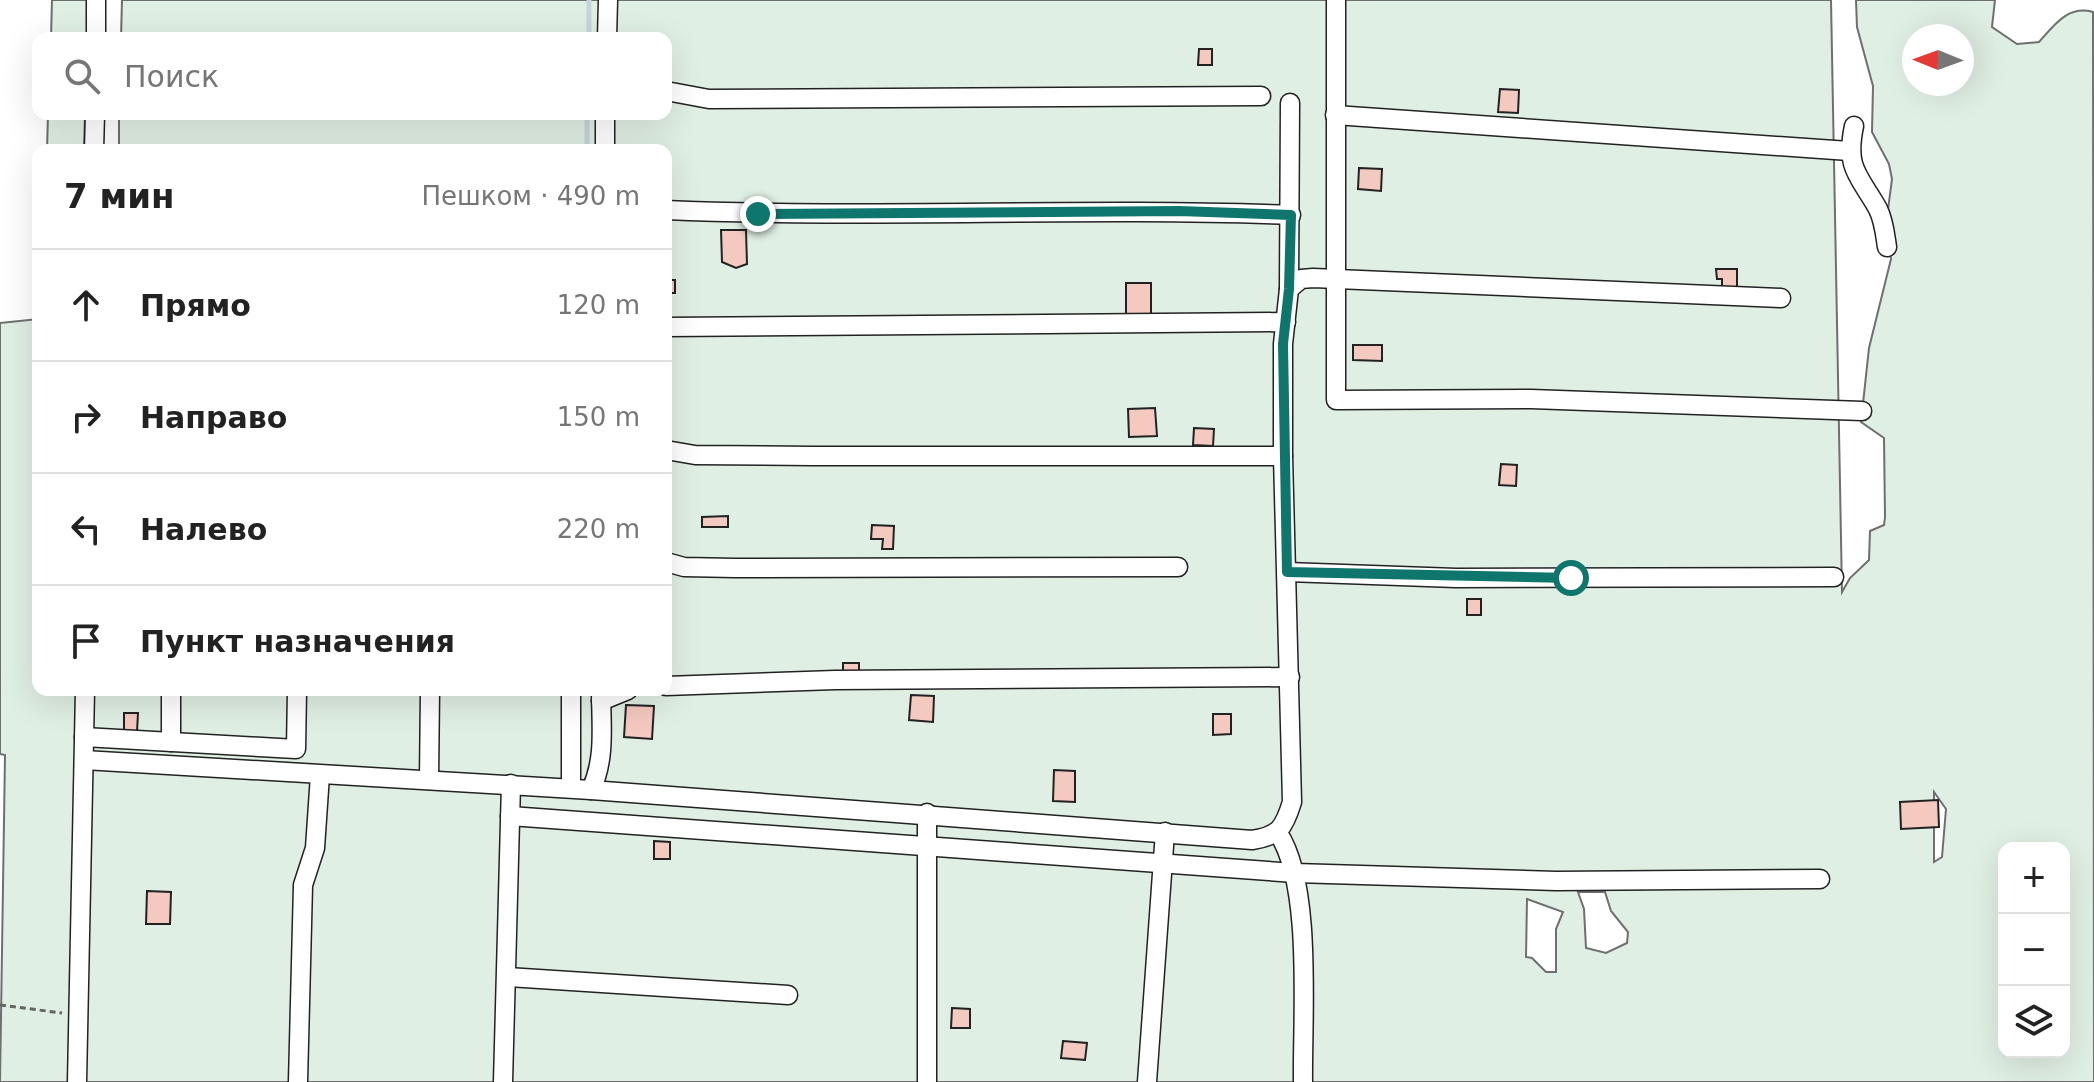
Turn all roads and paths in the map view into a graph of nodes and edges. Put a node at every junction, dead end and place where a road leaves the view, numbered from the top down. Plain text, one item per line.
1 (96, 0) edge
2 (608, 0) edge
3 (1336, 0) edge
4 (96, 32) edge
5 (607, 32) edge
6 (672, 92) edge
7 (1261, 96) dead end
8 (1290, 103) dead end
9 (1335, 115) junction
10 (95, 120) edge
11 (605, 120) edge
12 (1854, 126) dead end
13 (94, 144) edge
14 (605, 144) edge
15 (1849, 151) junction
16 (672, 210) edge
17 (1291, 215) junction
18 (1887, 247) dead end
19 (1334, 278) junction
20 (1289, 289) junction
21 (1781, 298) dead end
22 (1286, 322) junction
23 (672, 327) edge
24 (1862, 411) dead end
25 (672, 451) edge
26 (1283, 456) junction
27 (672, 564) edge
28 (1178, 567) dead end
29 (1287, 572) junction
30 (1834, 577) dead end
31 (1290, 677) junction
32 (672, 686) edge
33 (85, 696) edge
34 (171, 696) edge
35 (297, 696) edge
36 (430, 696) edge
37 (571, 696) edge
38 (601, 696) edge
39 (84, 737) junction
40 (171, 742) junction
41 (84, 760) junction
42 (320, 775) junction
43 (429, 780) junction
44 (511, 784) junction
45 (571, 788) junction
46 (591, 790) junction
47 (927, 813) junction
48 (510, 816) junction
49 (1165, 832) junction
50 (1278, 833) junction
51 (926, 847) junction
52 (1162, 865) junction
53 (1295, 873) junction
54 (1820, 879) dead end
55 (507, 977) junction
56 (788, 995) dead end
57 (0, 1005) edge
58 (78, 1016) junction
59 (77, 1082) edge
60 (298, 1082) edge
61 (503, 1082) edge
62 (927, 1082) edge
63 (1147, 1082) edge
64 (1303, 1082) edge

1 - 4 street
2 - 5 street
3 - 9 street
6 - 7 street
8 - 17 street
9 - 15 street
9 - 19 street
10 - 13 street
11 - 14 street
12 - 15 street
15 - 18 street
16 - 17 street
17 - 20 street
19 - 20 street
19 - 21 street
19 - 24 street
20 - 22 street
22 - 23 street
22 - 26 street
25 - 26 street
26 - 29 street
27 - 28 street
29 - 30 street
29 - 31 street
31 - 32 street
31 - 50 street
33 - 39 street
34 - 40 street
35 - 40 street
36 - 43 street
37 - 45 street
38 - 46 street
39 - 40 street
39 - 41 street
41 - 42 street
41 - 58 street
42 - 43 street
42 - 60 street
43 - 44 street
44 - 45 street
44 - 48 street
45 - 46 street
46 - 47 street
47 - 49 street
47 - 51 street
48 - 51 street
48 - 55 street
49 - 50 street
49 - 52 street
50 - 53 street
51 - 52 street
51 - 62 street
52 - 53 street
52 - 63 street
53 - 54 street
53 - 64 street
55 - 56 street
55 - 61 street
57 - 58 path
58 - 59 street

